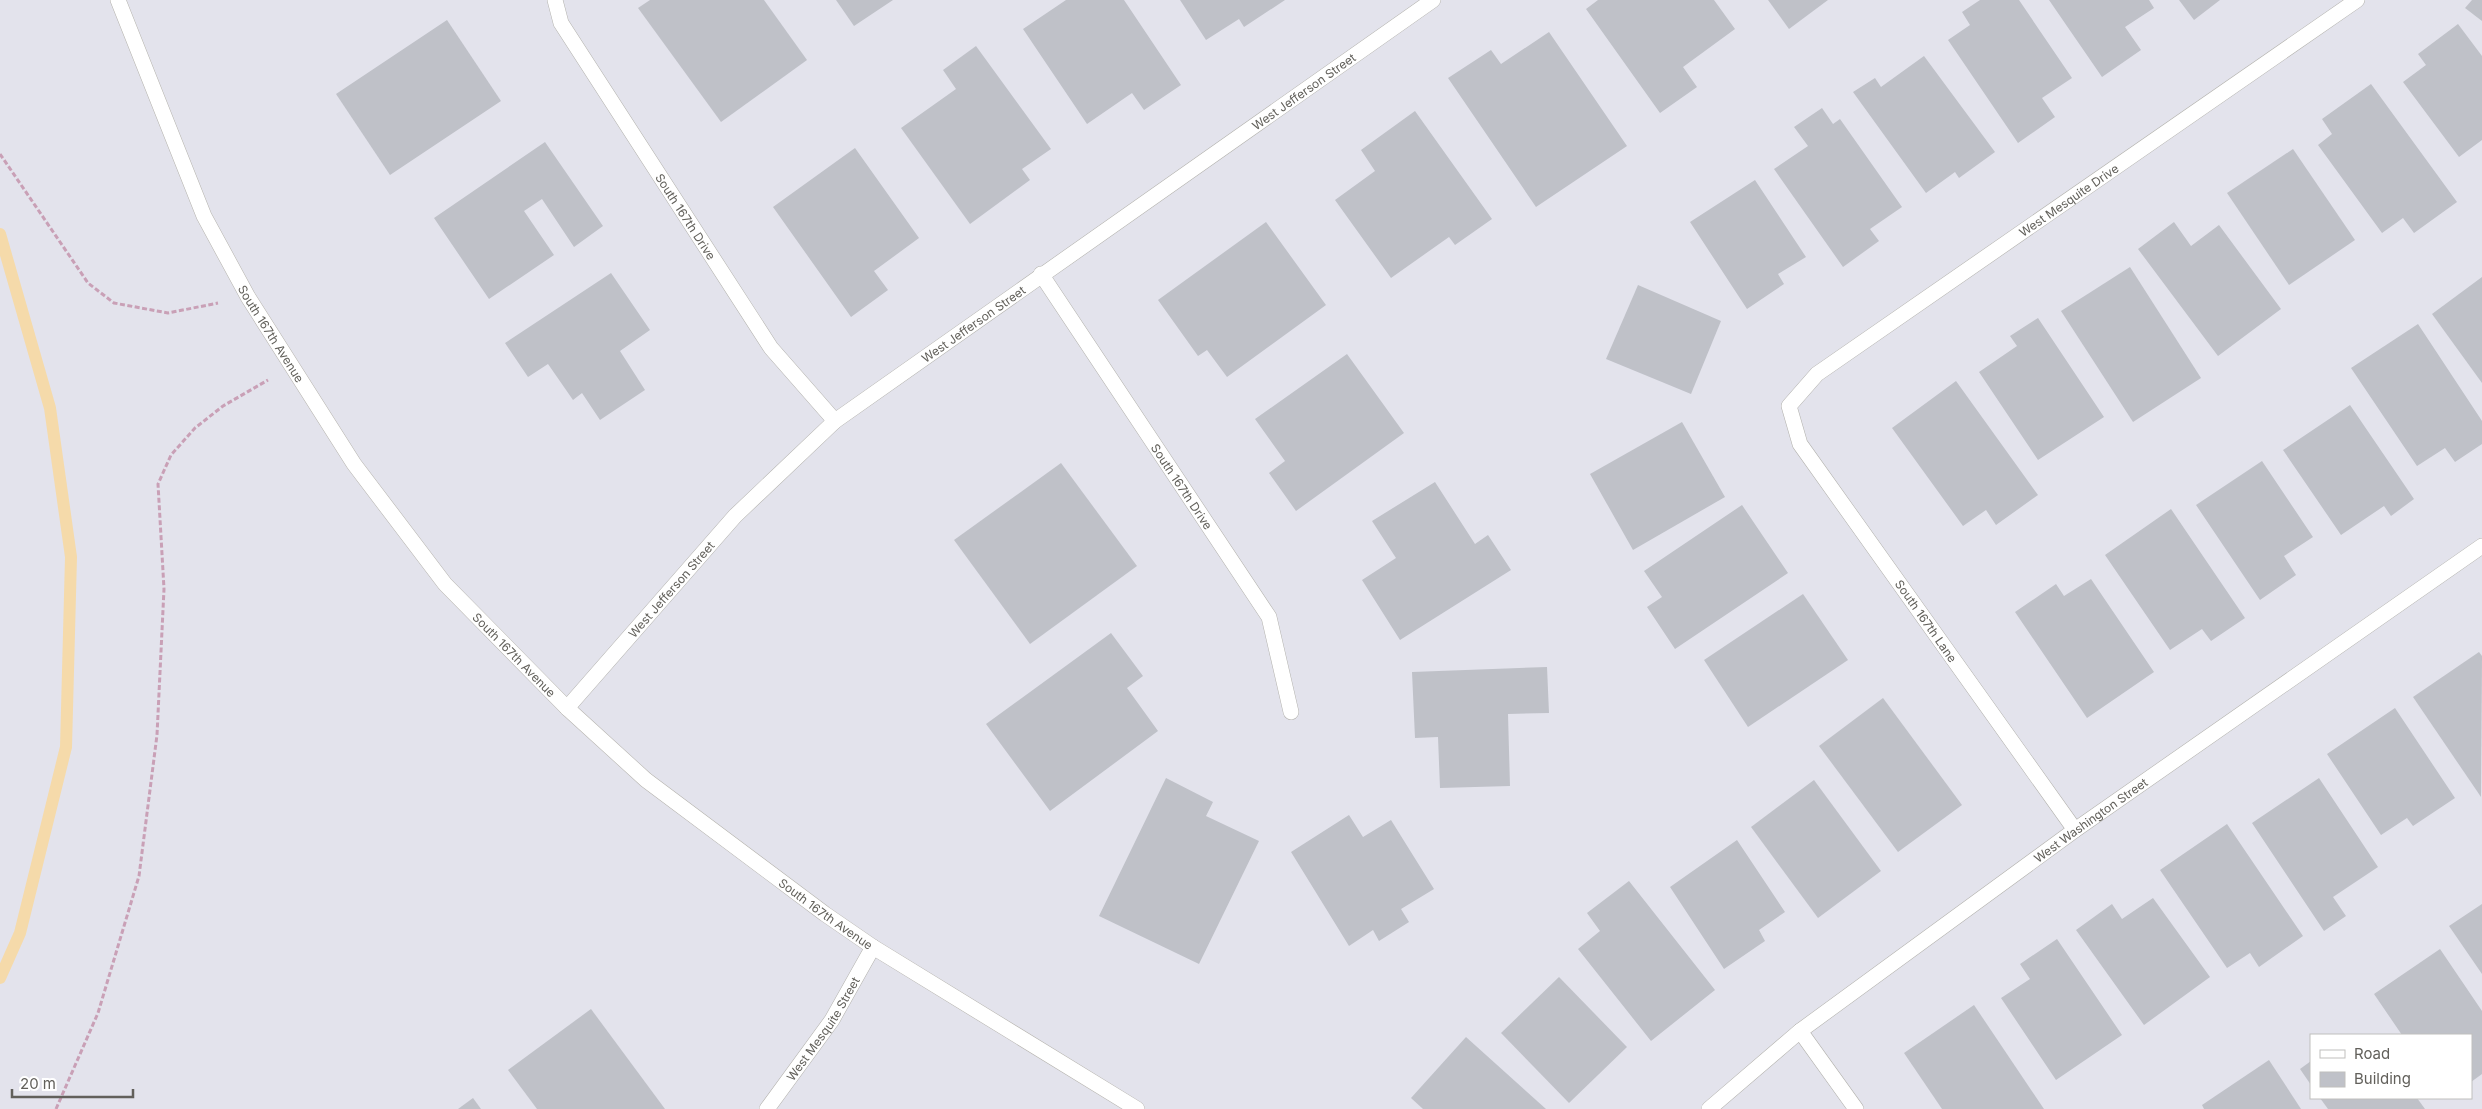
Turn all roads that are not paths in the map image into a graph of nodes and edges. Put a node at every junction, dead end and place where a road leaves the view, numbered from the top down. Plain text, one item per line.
1 (118, 0) edge
2 (555, 0) edge
3 (1433, 0) edge
4 (2357, 0) edge
5 (1042, 274) junction
6 (1789, 406) joint
7 (834, 421) junction
8 (2482, 546) edge
9 (567, 708) junction
10 (1291, 712) dead end
11 (2075, 830) junction
12 (873, 947) junction
13 (1800, 1031) junction
14 (767, 1109) edge
15 (1137, 1109) edge
16 (1708, 1109) edge
17 (1856, 1109) edge

1 - 9 street, South 167th Avenue
2 - 7 street, South 167th Drive
3 - 5 street, West Jefferson Street
4 - 6 street, West Mesquite Drive
5 - 7 street, West Jefferson Street
5 - 10 street, South 167th Drive
6 - 11 street, South 167th Lane
7 - 9 street, West Jefferson Street
8 - 11 street, West Washington Street
9 - 12 street, South 167th Avenue
11 - 13 street, West Washington Street
12 - 14 street, West Mesquite Street
12 - 15 street, South 167th Avenue
13 - 16 street, West Washington Street
13 - 17 street

